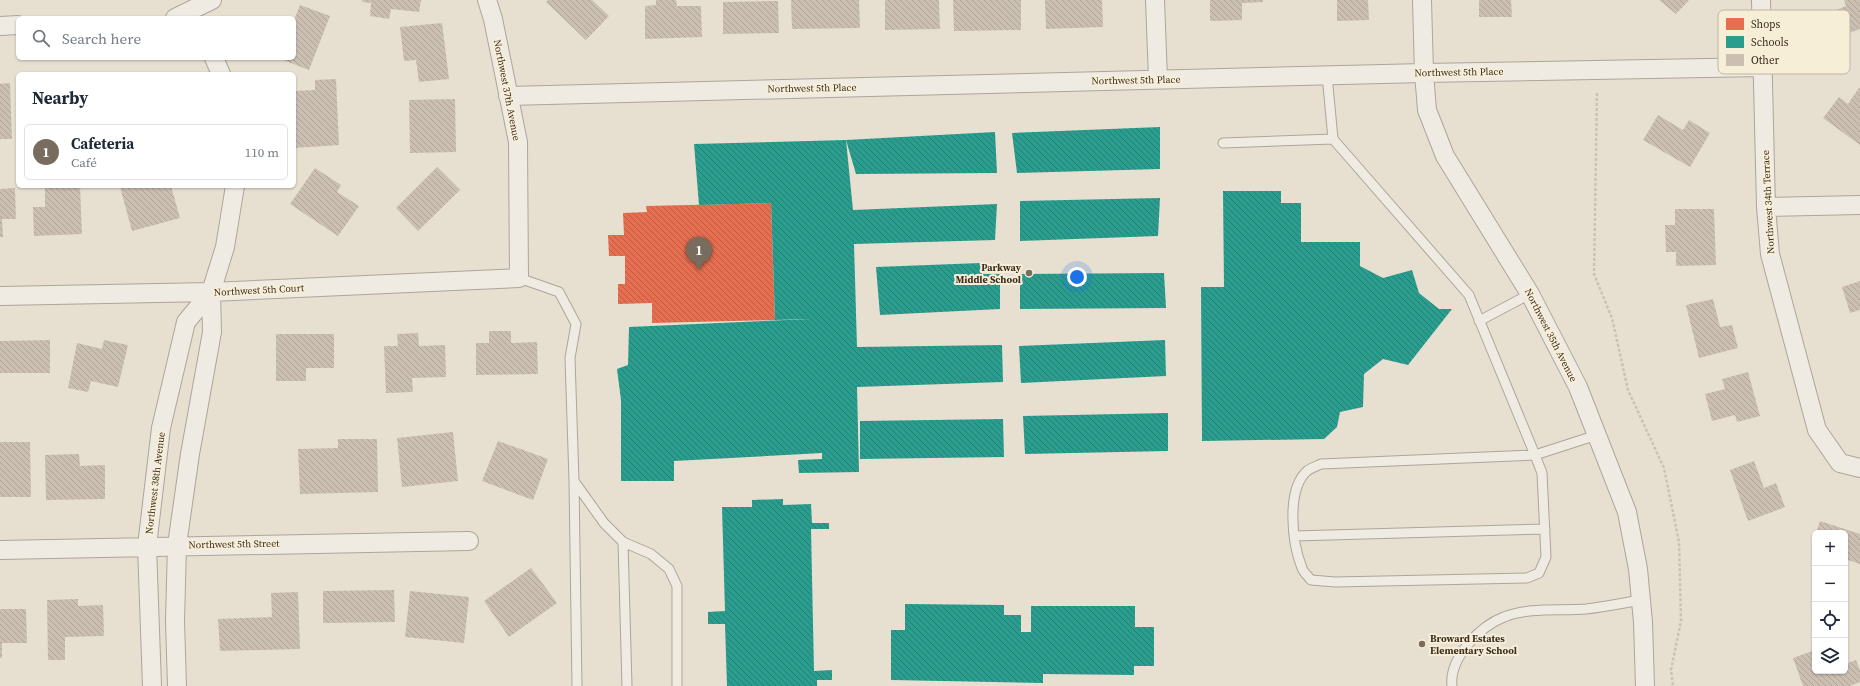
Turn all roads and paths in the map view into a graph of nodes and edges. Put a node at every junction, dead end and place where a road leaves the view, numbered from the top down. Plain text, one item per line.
1 (212, 0) edge
2 (486, 0) edge
3 (1155, 0) edge
4 (1422, 0) edge
5 (1761, 0) edge
6 (191, 10) edge
7 (1761, 10) edge
8 (179, 16) edge
9 (16, 25) edge
10 (0, 26) edge
11 (215, 60) edge
12 (1718, 68) edge
13 (220, 72) edge
14 (1424, 73) junction
15 (1763, 74) edge
16 (1327, 75) junction
17 (1158, 79) junction
18 (1597, 93) dead end
19 (508, 96) junction
20 (1333, 140) junction
21 (1224, 143) dead end
22 (235, 188) edge
23 (1860, 205) edge
24 (1766, 207) junction
25 (519, 278) junction
26 (211, 292) junction
27 (1530, 294) junction
28 (0, 296) edge
29 (1479, 321) junction
30 (1597, 435) junction
31 (1535, 456) junction
32 (1860, 468) edge
33 (574, 481) junction
34 (1545, 529) junction
35 (1294, 536) junction
36 (469, 541) dead end
37 (623, 542) junction
38 (177, 545) junction
39 (148, 546) junction
40 (0, 550) edge
41 (1641, 600) junction
42 (152, 686) edge
43 (178, 686) edge
44 (577, 686) edge
45 (627, 686) edge
46 (677, 686) edge
47 (1452, 686) edge
48 (1645, 686) edge
49 (1673, 686) edge

1 - 6 street
2 - 19 street, Northwest 37th Avenue
3 - 17 street
4 - 14 street, Northwest 35th Avenue
5 - 7 street, Northwest 34th Terrace
6 - 8 street
9 - 10 street
11 - 13 street
12 - 14 street, Northwest 5th Place
14 - 16 street, Northwest 5th Place
14 - 27 street, Northwest 35th Avenue
15 - 24 street, Northwest 34th Terrace
16 - 17 street, Northwest 5th Place
16 - 20 lane
17 - 19 street, Northwest 5th Place
18 - 49 path
19 - 25 street, Northwest 37th Avenue
20 - 21 lane
20 - 29 lane
22 - 26 street, Northwest 38th Avenue
23 - 24 street
24 - 32 street, Northwest 34th Terrace
25 - 26 street, Northwest 5th Court
25 - 33 lane
26 - 28 street, Northwest 5th Court
26 - 38 street, Northwest 38th Avenue
26 - 39 street, Northwest 38th Avenue
27 - 29 lane
27 - 30 street, Northwest 35th Avenue
29 - 31 lane
30 - 31 lane
30 - 41 street, Northwest 35th Avenue
31 - 34 lane
31 - 35 lane
33 - 37 lane
33 - 44 lane
34 - 35 lane
34 - 35 lane
36 - 38 street, Northwest 5th Street
37 - 45 lane
37 - 46 lane
38 - 39 street, Northwest 5th Street
38 - 43 street, Northwest 38th Avenue
39 - 40 street, Northwest 5th Street
39 - 42 street, Northwest 38th Avenue
41 - 47 lane
41 - 48 street, Northwest 35th Avenue

